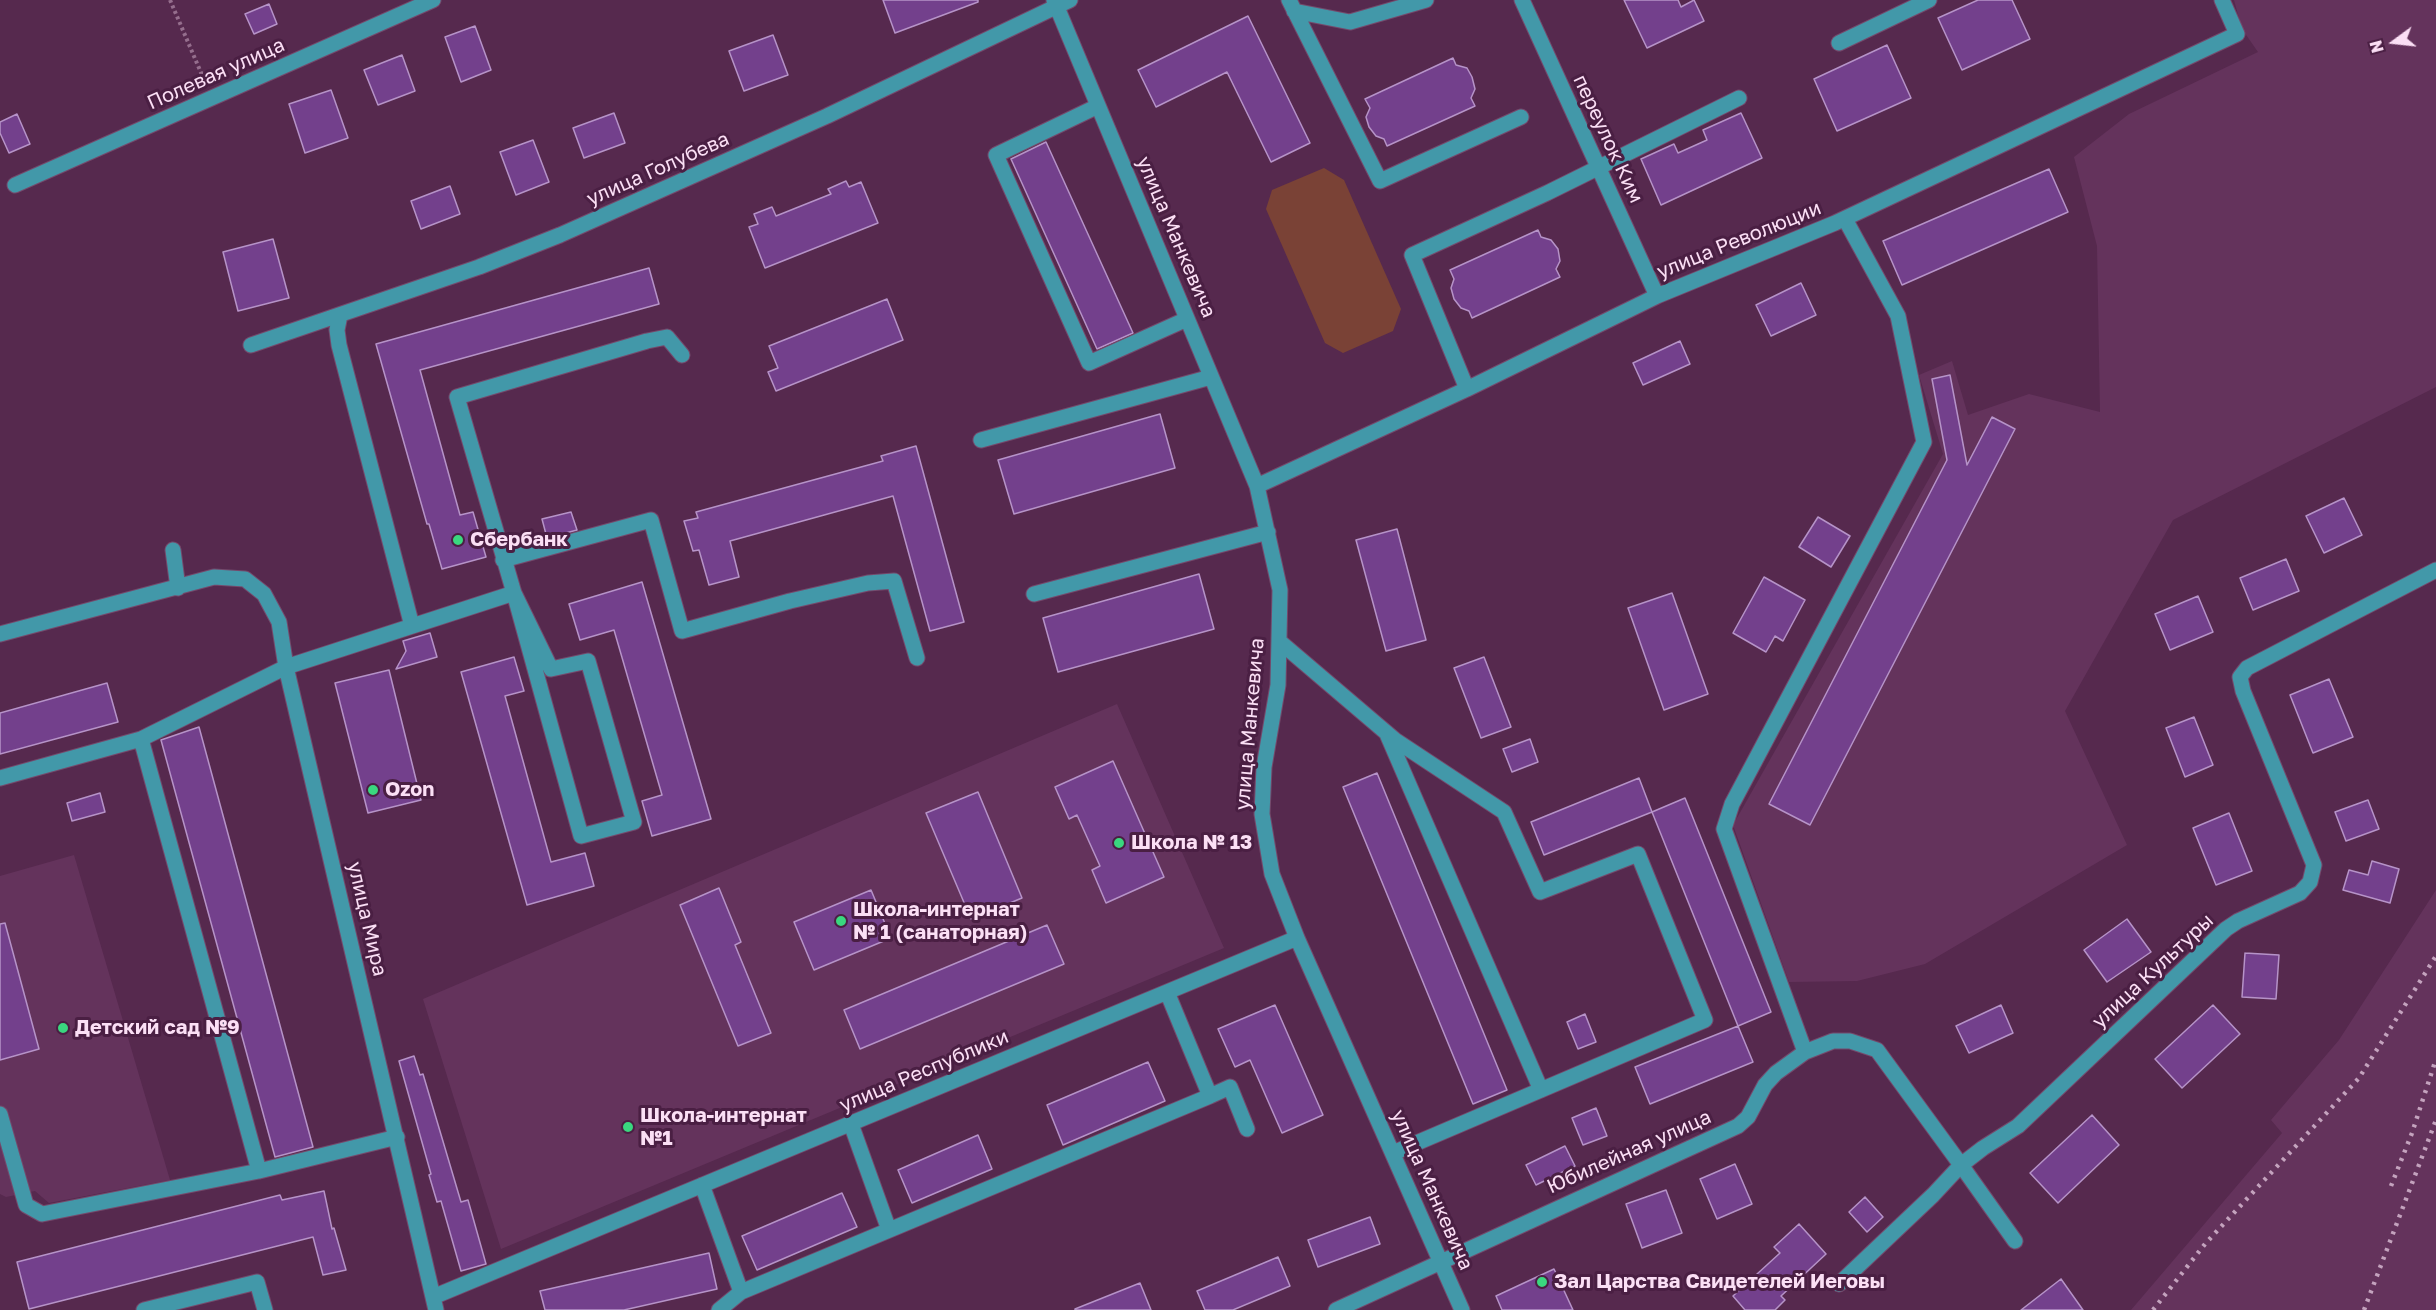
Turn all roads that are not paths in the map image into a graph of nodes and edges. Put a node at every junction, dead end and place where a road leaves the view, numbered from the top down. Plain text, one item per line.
1 (433, 0) edge
2 (1426, 0) edge
3 (1522, 0) edge
4 (1929, 0) edge
5 (2222, 0) edge
6 (1060, 2) edge
7 (1292, 6) edge
8 (1839, 44) dead end
9 (1739, 98) dead end
10 (1098, 106) junction
11 (1521, 117) dead end
12 (1598, 168) junction
13 (15, 185) dead end
14 (1845, 219) junction
15 (1657, 296) junction
16 (340, 315) junction
17 (1187, 319) junction
18 (251, 345) dead end
19 (682, 355) dead end
20 (1211, 376) junction
21 (1467, 389) junction
22 (981, 440) dead end
23 (1257, 486) junction
24 (1268, 532) junction
25 (173, 550) dead end
26 (503, 560) junction
27 (2436, 570) edge
28 (178, 588) junction
29 (514, 593) junction
30 (1034, 594) dead end
31 (412, 626) junction
32 (0, 634) edge
33 (1280, 642) junction
34 (917, 658) dead end
35 (286, 667) junction
36 (1387, 733) junction
37 (141, 739) junction
38 (0, 778) edge
39 (1297, 938) junction
40 (1167, 992) junction
41 (1805, 1052) junction
42 (1541, 1090) junction
43 (1210, 1096) junction
44 (0, 1114) edge
45 (851, 1124) junction
46 (1247, 1128) dead end
47 (397, 1137) junction
48 (1393, 1153) junction
49 (1961, 1165) junction
50 (259, 1171) junction
51 (702, 1185) junction
52 (889, 1230) junction
53 (2015, 1240) dead end
54 (1440, 1261) junction
55 (1839, 1284) dead end
56 (741, 1292) junction
57 (433, 1306) edge
58 (144, 1310) edge
59 (266, 1310) edge
60 (719, 1310) edge
61 (1335, 1310) edge
62 (1462, 1310) edge

1 - 13 street, Полевая улица
2 - 7 street
3 - 12 street, переулок Ким
4 - 8 street
5 - 14 street, улица Революции
6 - 10 street, улица Манкевича
6 - 16 street, улица Голубева
7 - 11 street
9 - 12 street
10 - 17 street, улица Манкевича
10 - 17 street
12 - 15 street, переулок Ким
12 - 21 street
14 - 15 street, улица Революции
14 - 41 street
15 - 21 street, улица Революции
16 - 18 street, улица Голубева
16 - 31 street
17 - 20 street, улица Манкевича
19 - 26 street
20 - 22 street
20 - 23 street, улица Манкевича
21 - 23 street, улица Революции
23 - 24 street, улица Манкевича
24 - 30 street
24 - 33 street, улица Манкевича
25 - 28 street
26 - 29 street
26 - 34 street
27 - 49 street, улица Культуры
28 - 32 street
28 - 35 street, улица Мира
29 - 29 street
29 - 31 street
31 - 35 street
33 - 36 street
33 - 39 street, улица Манкевича
35 - 37 street
35 - 47 street, улица Мира
36 - 42 street
36 - 42 street
37 - 38 street
37 - 50 street
39 - 40 street, улица Республики
39 - 48 street, улица Манкевича
40 - 43 street
40 - 45 street, улица Республики
41 - 49 street, Юбилейная улица
41 - 54 street, Юбилейная улица
42 - 48 street
43 - 46 street
43 - 52 street
44 - 50 street
45 - 51 street, улица Республики
45 - 52 street
47 - 50 street
47 - 57 street, улица Мира
48 - 54 street, улица Манкевича
49 - 53 street
49 - 55 street
51 - 56 street
51 - 57 street, улица Республики
52 - 56 street
54 - 61 street, Юбилейная улица
54 - 62 street, улица Манкевича
56 - 60 street
58 - 59 street

